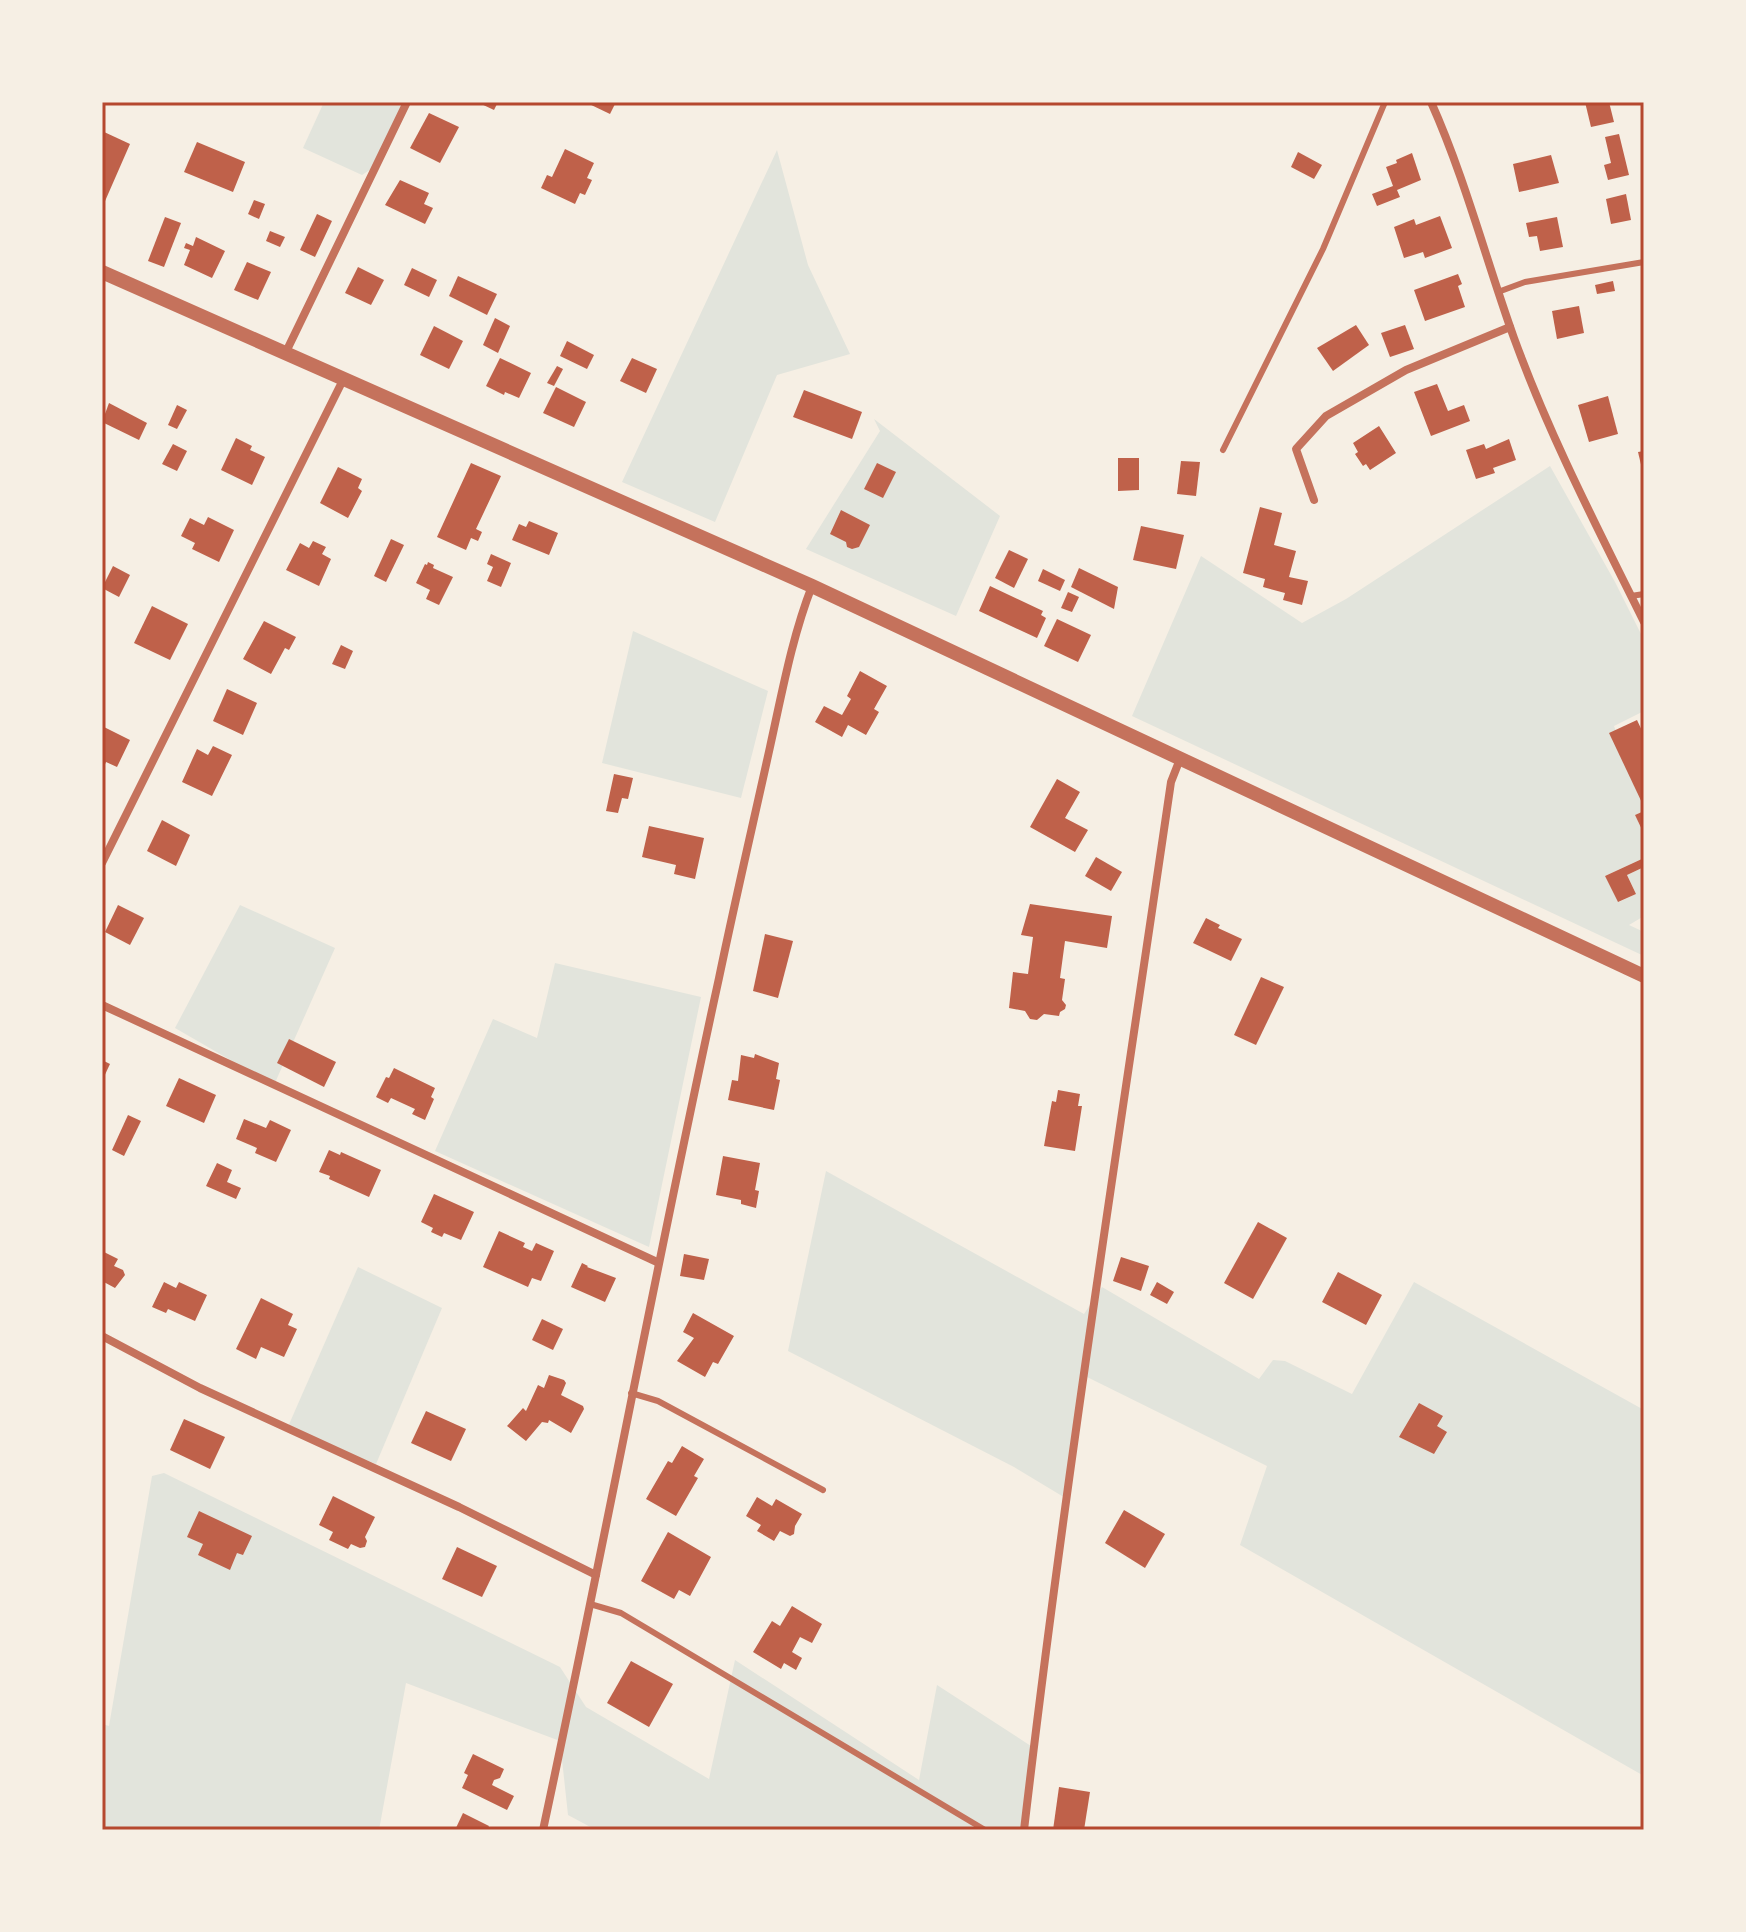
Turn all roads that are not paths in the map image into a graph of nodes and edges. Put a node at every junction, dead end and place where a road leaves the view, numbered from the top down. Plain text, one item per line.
1 (407, 102) edge
2 (1385, 102) edge
3 (1431, 102) edge
4 (1644, 262) edge
5 (102, 272) edge
6 (1498, 292) junction
7 (1510, 327) junction
8 (285, 354) junction
9 (344, 378) junction
10 (1223, 450) dead end
11 (1314, 500) dead end
12 (812, 586) junction
13 (1644, 594) edge
14 (1631, 596) junction
15 (1644, 622) edge
16 (1180, 759) junction
17 (102, 863) edge
18 (1644, 976) edge
19 (102, 1005) edge
20 (657, 1262) junction
21 (102, 1336) edge
22 (631, 1393) junction
23 (823, 1490) dead end
24 (596, 1575) junction
25 (590, 1604) junction
26 (543, 1830) edge
27 (985, 1830) edge
28 (1024, 1830) edge

1 - 8 street
2 - 10 lane
3 - 6 street
4 - 6 lane
5 - 8 street
6 - 7 street
7 - 11 street
7 - 14 street
8 - 9 street
9 - 12 street
9 - 17 street
12 - 16 street
12 - 20 street
13 - 14 lane
14 - 15 street
16 - 18 street
16 - 28 street
19 - 20 street
20 - 22 street
21 - 24 street
22 - 23 lane
22 - 24 street
24 - 25 street
25 - 26 street
25 - 27 lane

